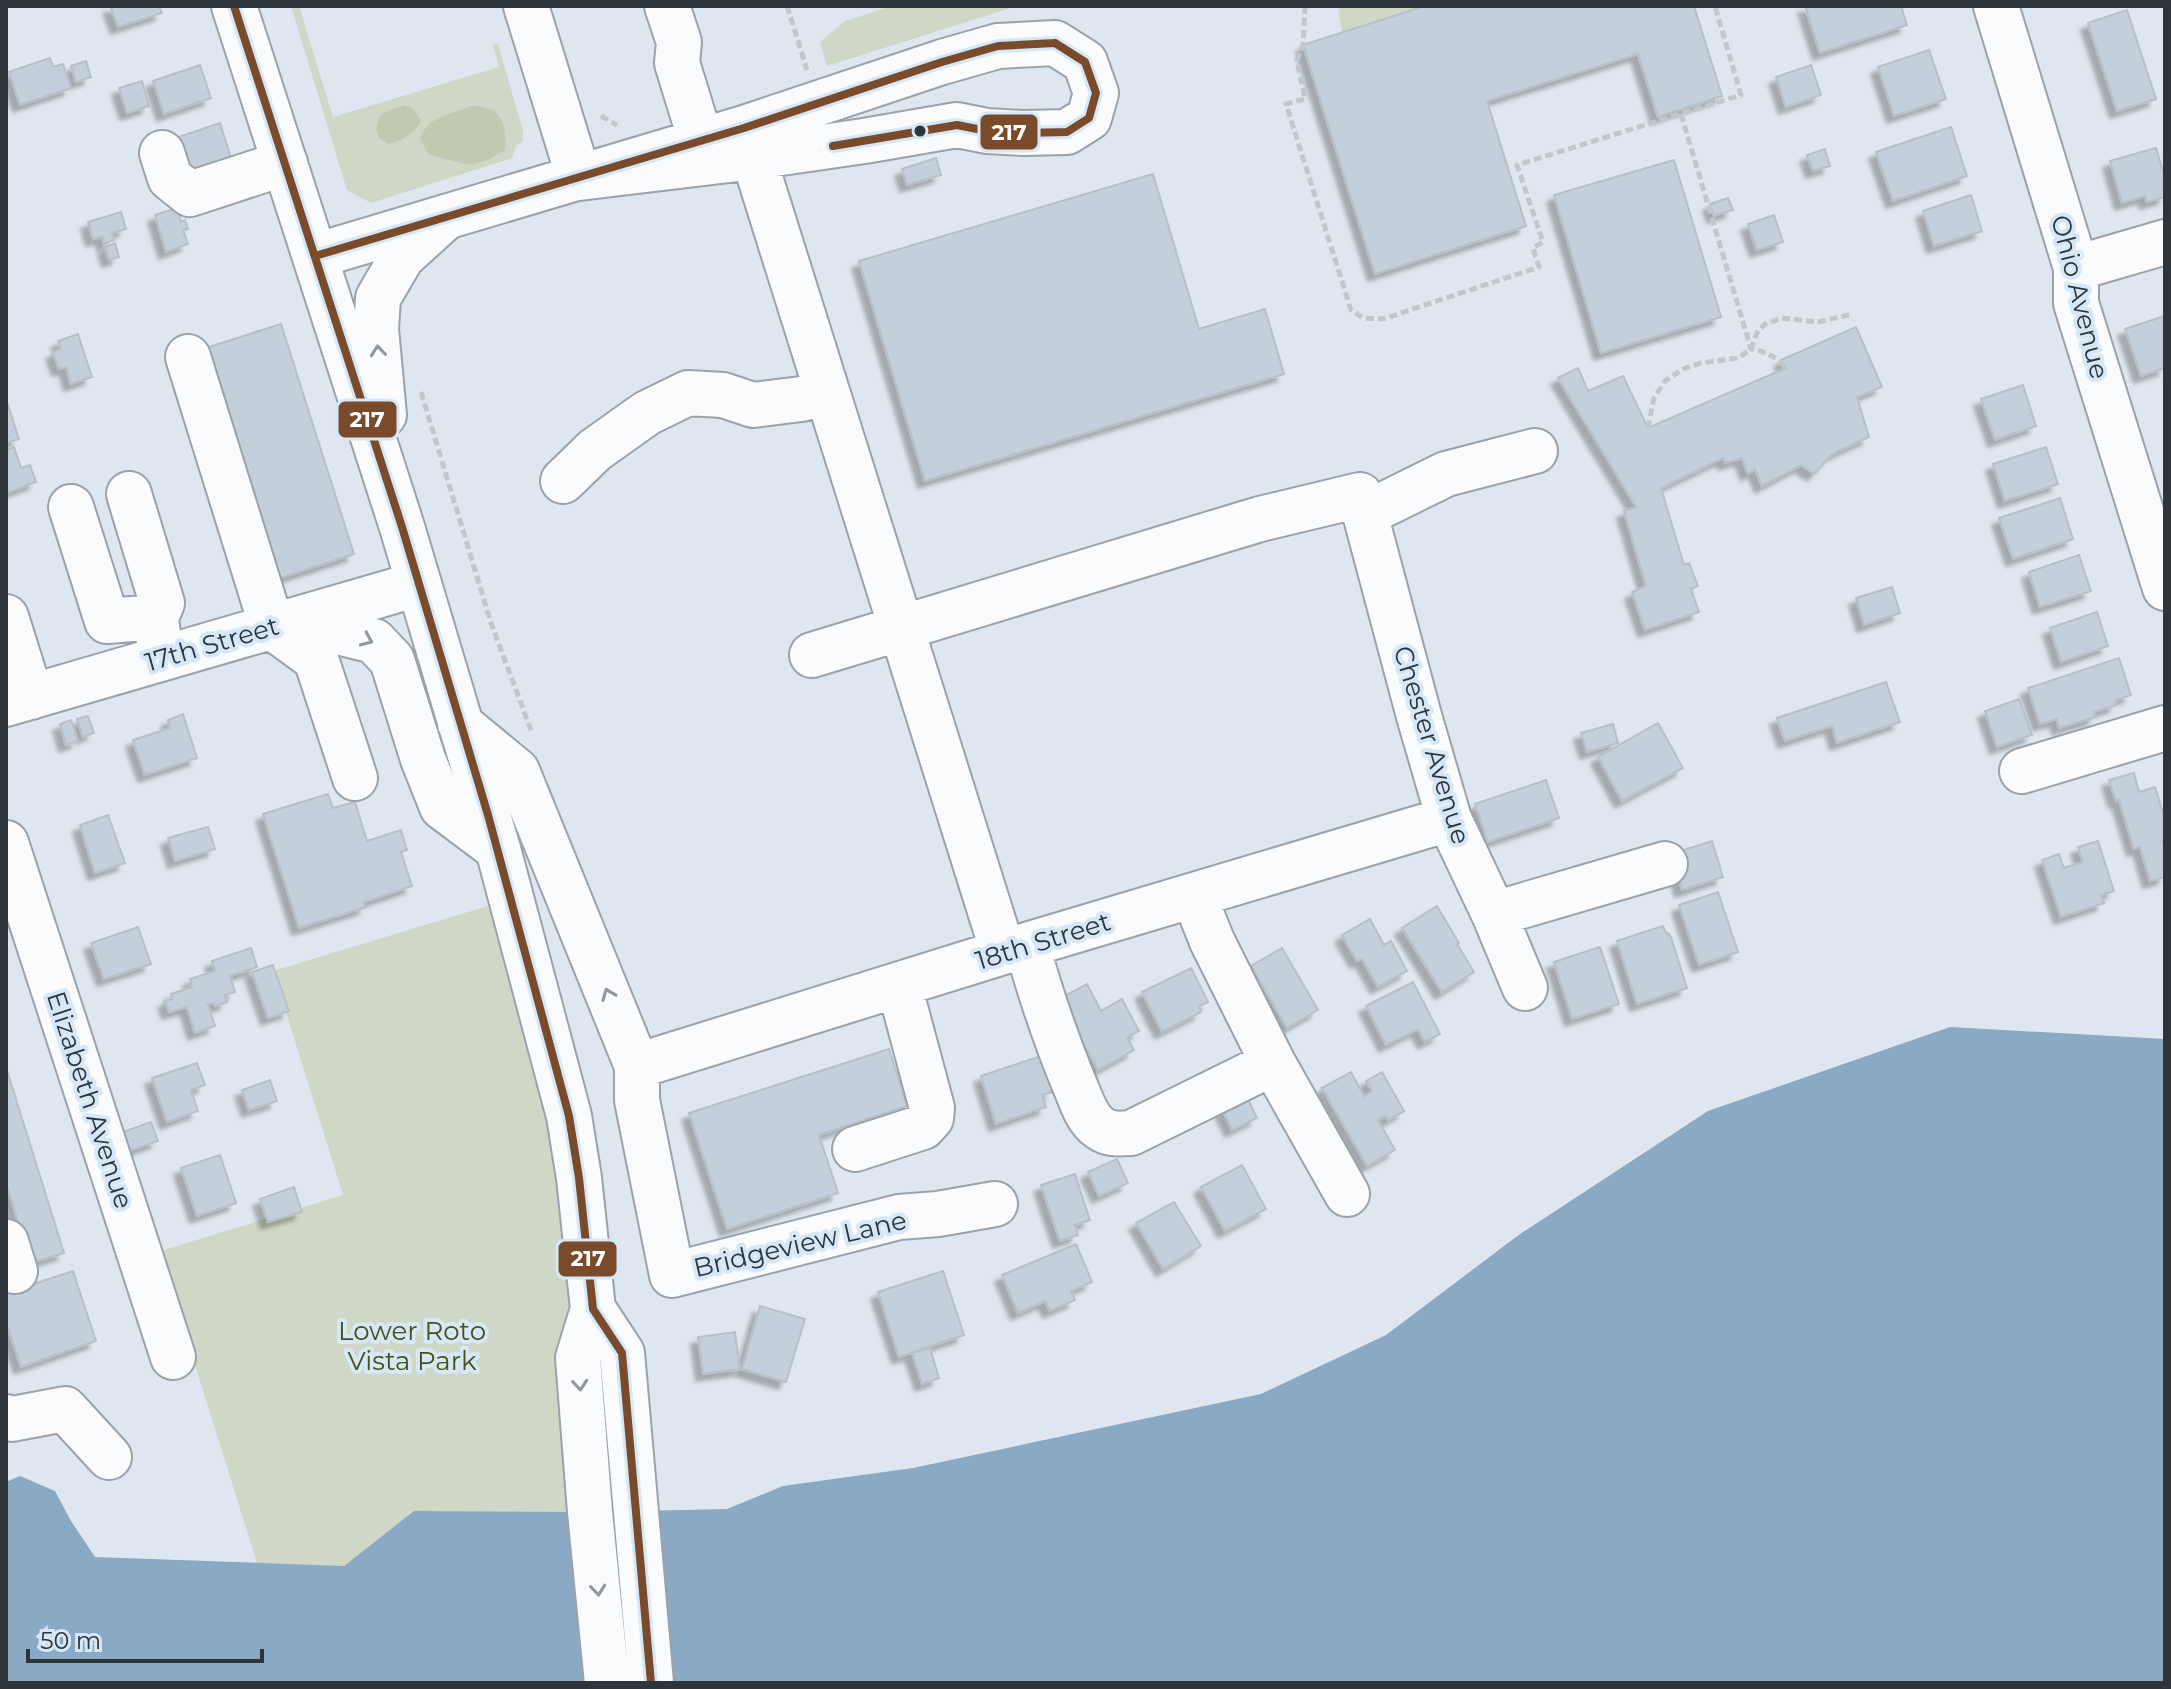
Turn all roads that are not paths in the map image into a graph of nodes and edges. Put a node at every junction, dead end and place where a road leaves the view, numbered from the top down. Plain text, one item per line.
1 (234, 6) edge
2 (526, 6) edge
3 (667, 6) edge
4 (1996, 6) edge
5 (701, 141) junction
6 (749, 142) junction
7 (162, 153) dead end
8 (285, 163) junction
9 (579, 178) junction
10 (446, 217) junction
11 (2165, 242) edge
12 (315, 256) junction
13 (2076, 268) junction
14 (188, 357) dead end
15 (827, 392) junction
16 (1535, 451) dead end
17 (379, 454) junction
18 (563, 481) dead end
19 (129, 494) dead end
20 (1362, 504) junction
21 (71, 507) dead end
22 (418, 584) junction
23 (2165, 588) edge
24 (6, 617) edge
25 (282, 624) junction
26 (901, 627) junction
27 (158, 638) junction
28 (812, 655) dead end
29 (18, 701) edge
30 (460, 724) junction
31 (2165, 728) edge
32 (2022, 771) dead end
33 (355, 778) dead end
34 (1449, 819) junction
35 (6, 843) edge
36 (498, 849) junction
37 (1665, 864) dead end
38 (1194, 896) junction
39 (1494, 914) junction
40 (1015, 949) junction
41 (899, 985) junction
42 (1525, 988) dead end
43 (1273, 1063) junction
44 (637, 1066) junction
45 (855, 1149) dead end
46 (1347, 1194) dead end
47 (995, 1204) dead end
48 (593, 1309) junction
49 (173, 1357) dead end
50 (6, 1417) edge
51 (109, 1457) dead end
52 (607, 1683) edge
53 (651, 1683) edge

1 - 8 street
2 - 9 street
3 - 5 street
4 - 13 street, Ohio Avenue
5 - 6 street
5 - 9 street
6 - 6 street
6 - 9 street
6 - 15 street
7 - 8 street
8 - 12 street
9 - 10 street
10 - 12 street
17 -> 10 street
11 - 13 street
12 - 17 street
13 - 23 street, Ohio Avenue
14 - 25 street
15 - 18 street
15 - 26 street
16 - 20 street
17 - 22 street
19 - 27 street
20 - 26 street
20 - 34 street, Chester Avenue
21 - 27 street
22 - 25 street, 17th Street
22 - 30 street
24 - 29 street
25 - 27 street, 17th Street
25 - 33 street
25 -> 36 street
26 - 28 street
26 - 40 street
27 - 29 street, 17th Street
30 - 36 street
44 -> 30 street
31 - 32 street
34 - 38 street, 18th Street
34 - 39 street, Chester Avenue
35 - 49 street, Elizabeth Avenue
36 - 48 street
37 - 39 street
38 - 40 street, 18th Street
38 - 43 street
39 - 42 street, Chester Avenue
40 - 41 street, 18th Street
40 - 43 street
41 - 44 street, 18th Street
41 - 45 street
43 - 46 street
44 - 47 street, Bridgeview Lane
48 -> 52 street
48 - 53 street
50 - 51 street

